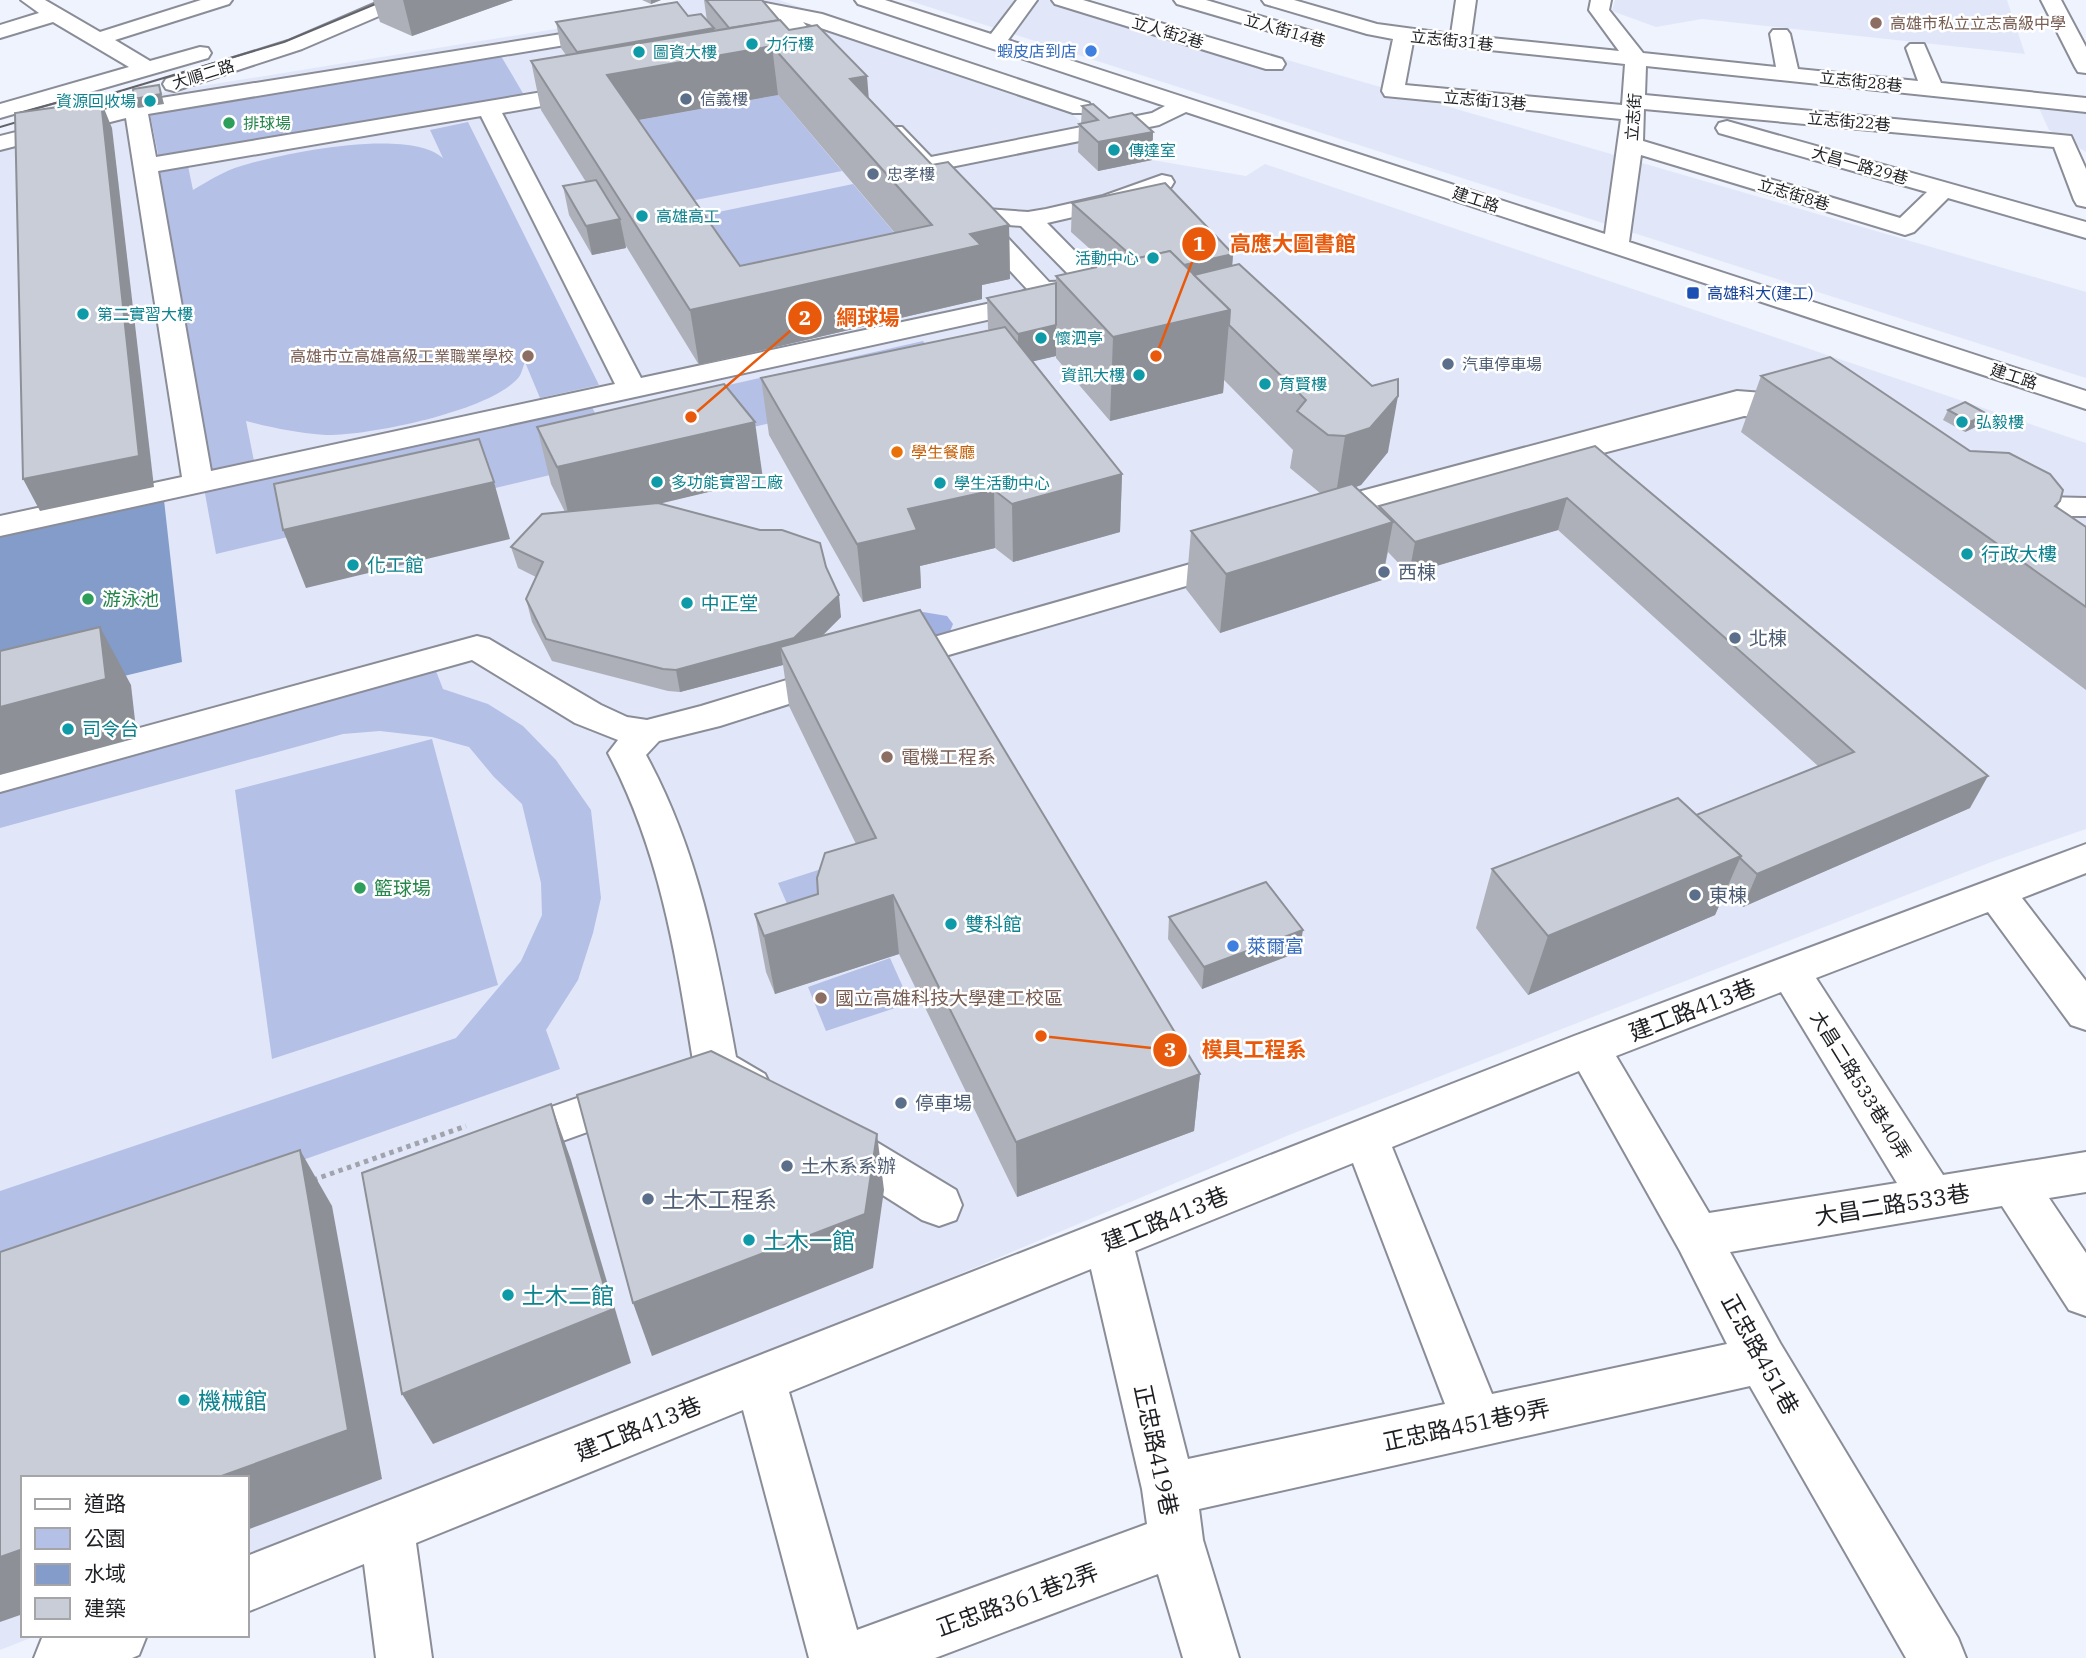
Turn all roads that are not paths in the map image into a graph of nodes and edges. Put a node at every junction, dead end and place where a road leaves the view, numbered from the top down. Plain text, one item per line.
1 (222, 0) edge
2 (400, 0) edge
3 (865, 0) edge
4 (1027, 0) edge
5 (1062, 0) edge
6 (1184, 0) edge
7 (1272, 0) edge
8 (1466, 0) edge
9 (1601, 0) edge
10 (2051, 0) edge
11 (771, 6) edge
12 (51, 7) edge
13 (1327, 8) edge
14 (693, 18) edge
15 (280, 27) dead end
16 (639, 27) edge
17 (0, 33) edge
18 (1780, 34) dead end
19 (1404, 35) junction
20 (98, 39) junction
21 (1321, 40) dead end
22 (1460, 41) junction
23 (995, 43) junction
24 (1917, 48) dead end
25 (1636, 58) junction
26 (1274, 64) dead end
27 (2086, 66) edge
28 (148, 69) junction
29 (1788, 73) junction
30 (845, 79) edge
31 (610, 88) edge
32 (1933, 89) junction
33 (1184, 104) junction
34 (2086, 105) edge
35 (1634, 107) junction
36 (488, 108) junction
37 (1081, 108) edge
38 (136, 109) junction
39 (0, 111) edge
40 (1768, 114) junction
41 (881, 118) edge
42 (0, 133) edge
43 (1766, 139) junction
44 (0, 143) edge
45 (1631, 145) junction
46 (1909, 154) junction
47 (926, 165) junction
48 (145, 166) junction
49 (1162, 182) edge
50 (1944, 189) junction
51 (2086, 200) edge
52 (972, 215) junction
53 (1028, 219) junction
54 (2086, 230) edge
55 (1616, 245) junction
56 (1042, 290) junction
57 (632, 389) junction
58 (2086, 400) edge
59 (1829, 414) edge
60 (198, 484) junction
61 (2086, 507) edge
62 (0, 526) edge
63 (1346, 529) edge
64 (2027, 530) edge
65 (1267, 552) edge
66 (647, 732) junction
67 (0, 779) edge
68 (2086, 858) edge
69 (1996, 893) junction
70 (1790, 972) junction
71 (2086, 1013) edge
72 (1589, 1048) junction
73 (686, 1078) junction
74 (775, 1103) edge
75 (810, 1125) edge
76 (1366, 1138) junction
77 (471, 1140) edge
78 (2086, 1172) edge
79 (2013, 1184) junction
80 (1932, 1198) junction
81 (939, 1205) dead end
82 (1697, 1236) junction
83 (1108, 1240) junction
84 (2086, 1294) edge
85 (1762, 1360) junction
86 (760, 1379) junction
87 (1478, 1422) junction
88 (1172, 1515) junction
89 (387, 1528) junction
90 (248, 1584) edge
91 (114, 1637) edge
92 (62, 1658) edge
93 (404, 1658) edge
94 (837, 1658) edge
95 (859, 1658) edge
96 (1211, 1658) edge
97 (1938, 1658) edge

1 - 20 street
2 - 42 street, 大順二路
3 - 23 street, 建工路
4 - 23 street
5 - 26 street, 立人街2巷
6 - 21 street, 立人街14巷
7 - 13 street, 立志街31巷
8 - 22 street
9 - 25 street
10 - 27 street
11 - 14 street
11 - 30 street
11 - 37 street
12 - 17 street
12 - 20 street
13 - 19 street, 立志街31巷
15 - 28 street, 大順二路
16 - 38 street
18 - 29 street
19 - 22 street, 立志街31巷
19 - 35 street, 立志街13巷
20 - 28 street
22 - 25 street, 立志街31巷
23 - 33 street, 建工路
24 - 32 street
25 - 29 street, 立志街28巷
25 - 35 street, 立志街
28 - 39 street, 大順二路
29 - 32 street, 立志街28巷
31 - 36 street
32 - 34 street, 立志街28巷
33 - 47 street
33 - 55 street, 建工路
35 - 40 street, 立志街22巷
35 - 43 street, 大昌一路29巷
35 - 45 street, 立志街
36 - 48 street
36 - 57 street
38 - 44 street
38 - 48 street
40 - 43 street
40 - 46 street, 立志街22巷
41 - 47 street
43 - 46 street, 大昌一路29巷
45 - 50 street, 立志街8巷
45 - 55 street, 立志街
46 - 50 street, 大昌一路29巷
46 - 51 street, 立志街22巷
47 - 52 street
48 - 60 street
49 - 53 street
50 - 54 street, 大昌一路29巷
52 - 53 street
52 - 56 street
53 - 56 street
55 - 58 street, 建工路
56 - 57 street
57 - 60 street
59 - 63 street
60 - 62 street
61 - 64 street
65 - 66 street
66 - 67 street
66 - 73 street
68 - 69 street, 建工路413巷
69 - 70 street, 建工路413巷
69 - 71 street
70 - 72 street, 建工路413巷
70 - 80 street, 大昌二路533巷40弄
72 - 76 street, 建工路413巷
72 - 82 street, 正忠路451巷
73 - 74 street
73 - 77 street
75 - 81 street
76 - 83 street, 建工路413巷
76 - 87 street
78 - 79 street, 大昌二路533巷
79 - 80 street, 大昌二路533巷
79 - 84 street
80 - 82 street, 大昌二路533巷
82 - 85 street, 正忠路451巷
83 - 86 street, 建工路413巷
83 - 88 street, 正忠路419巷
85 - 87 street, 正忠路451巷9弄
85 - 97 street, 正忠路451巷
86 - 89 street, 建工路413巷
86 - 94 street
87 - 88 street, 正忠路451巷9弄
88 - 95 street, 正忠路361巷2弄
88 - 96 street, 正忠路419巷
89 - 90 street, 建工路413巷
89 - 93 street
91 - 92 street

